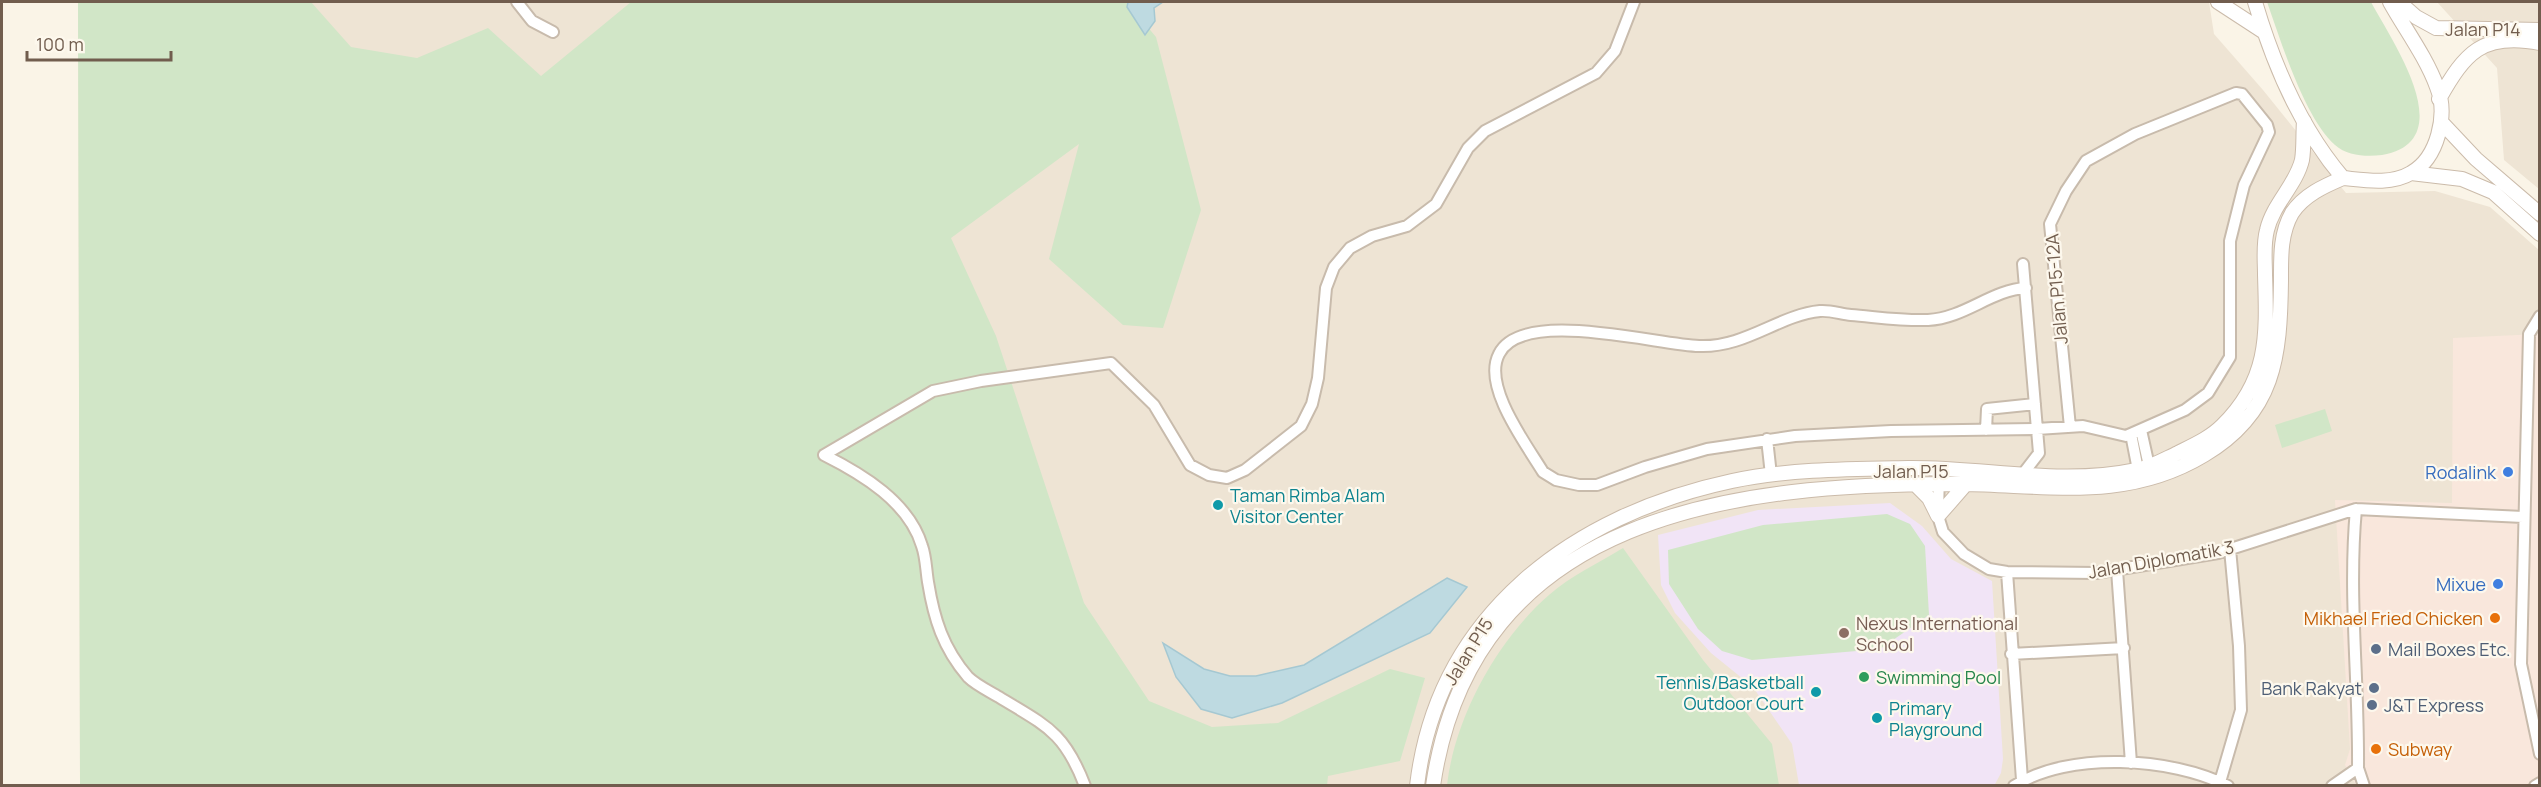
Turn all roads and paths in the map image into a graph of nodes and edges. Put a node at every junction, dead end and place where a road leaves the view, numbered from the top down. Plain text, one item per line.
1 (517, 2) edge
2 (1634, 2) edge
3 (2218, 2) edge
4 (2255, 2) edge
5 (2390, 2) edge
6 (2399, 2) edge
7 (2540, 30) edge
8 (553, 32) dead end
9 (2264, 32) junction
10 (2540, 43) edge
11 (2439, 99) junction
12 (2304, 121) junction
13 (2443, 124) junction
14 (2411, 173) junction
15 (2343, 178) junction
16 (2540, 214) edge
17 (2540, 234) edge
18 (2023, 264) dead end
19 (2026, 288) junction
20 (2540, 316) edge
21 (2534, 347) edge
22 (2035, 404) junction
23 (2070, 427) junction
24 (2037, 429) junction
25 (1986, 430) junction
26 (2136, 432) junction
27 (1767, 439) junction
28 (2144, 468) junction
29 (1939, 470) junction
30 (1771, 475) junction
31 (2022, 475) junction
32 (1915, 484) junction
33 (1966, 484) junction
34 (1937, 485) junction
35 (2356, 509) junction
36 (1938, 516) junction
37 (2523, 517) junction
38 (1606, 524) junction
39 (1611, 538) junction
40 (2230, 549) junction
41 (2117, 570) junction
42 (2007, 572) junction
43 (2124, 648) junction
44 (2011, 654) junction
45 (2540, 754) edge
46 (2131, 763) junction
47 (2358, 768) junction
48 (2018, 783) edge
49 (2540, 783) edge
50 (2224, 784) edge
51 (1085, 786) edge
52 (1417, 786) edge
53 (1433, 786) edge
54 (2332, 786) edge
55 (2364, 786) edge
56 (2535, 786) edge

1 - 8 street
2 - 51 street
3 - 9 street
4 - 9 street
5 - 11 street
6 - 7 street, Jalan P14
9 - 12 street
10 - 11 street, Jalan P14
11 - 13 street
12 - 15 street
12 - 28 street, Jalan P15
13 - 14 street
13 - 16 street
14 - 15 street
14 - 17 street
15 - 33 street, Jalan P15
18 - 19 street
19 - 22 street
19 - 27 street
20 - 21 street
21 - 37 street
22 - 24 street
22 - 25 street
23 - 24 street
23 - 26 street
23 - 26 street, Jalan P15-12A
24 - 25 street
24 - 31 street
25 - 27 street
26 - 28 street
27 - 30 street
28 - 31 street, Jalan P15
29 - 30 street, Jalan P15
29 - 31 street, Jalan P15
29 - 34 street, Jalan Diplomatik 3
30 - 38 street, Jalan P15
32 - 34 street, Jalan P15
32 - 36 street
32 - 39 street, Jalan P15
33 - 34 street, Jalan P15
33 - 36 street
34 - 36 street, Jalan Diplomatik 3
35 - 37 street, Jalan Diplomatik 3
35 - 40 street, Jalan Diplomatik 3
35 - 47 street
36 - 42 street, Jalan Diplomatik 3
37 - 45 street
38 - 39 street
38 - 52 street, Jalan P15
39 - 53 street, Jalan P15
40 - 41 street, Jalan Diplomatik 3
40 - 50 street
41 - 42 street, Jalan Diplomatik 3
41 - 43 street
42 - 44 street
43 - 44 street
43 - 46 street
44 - 48 street
46 - 48 street
46 - 50 street
47 - 54 street
47 - 55 street
49 - 56 street

